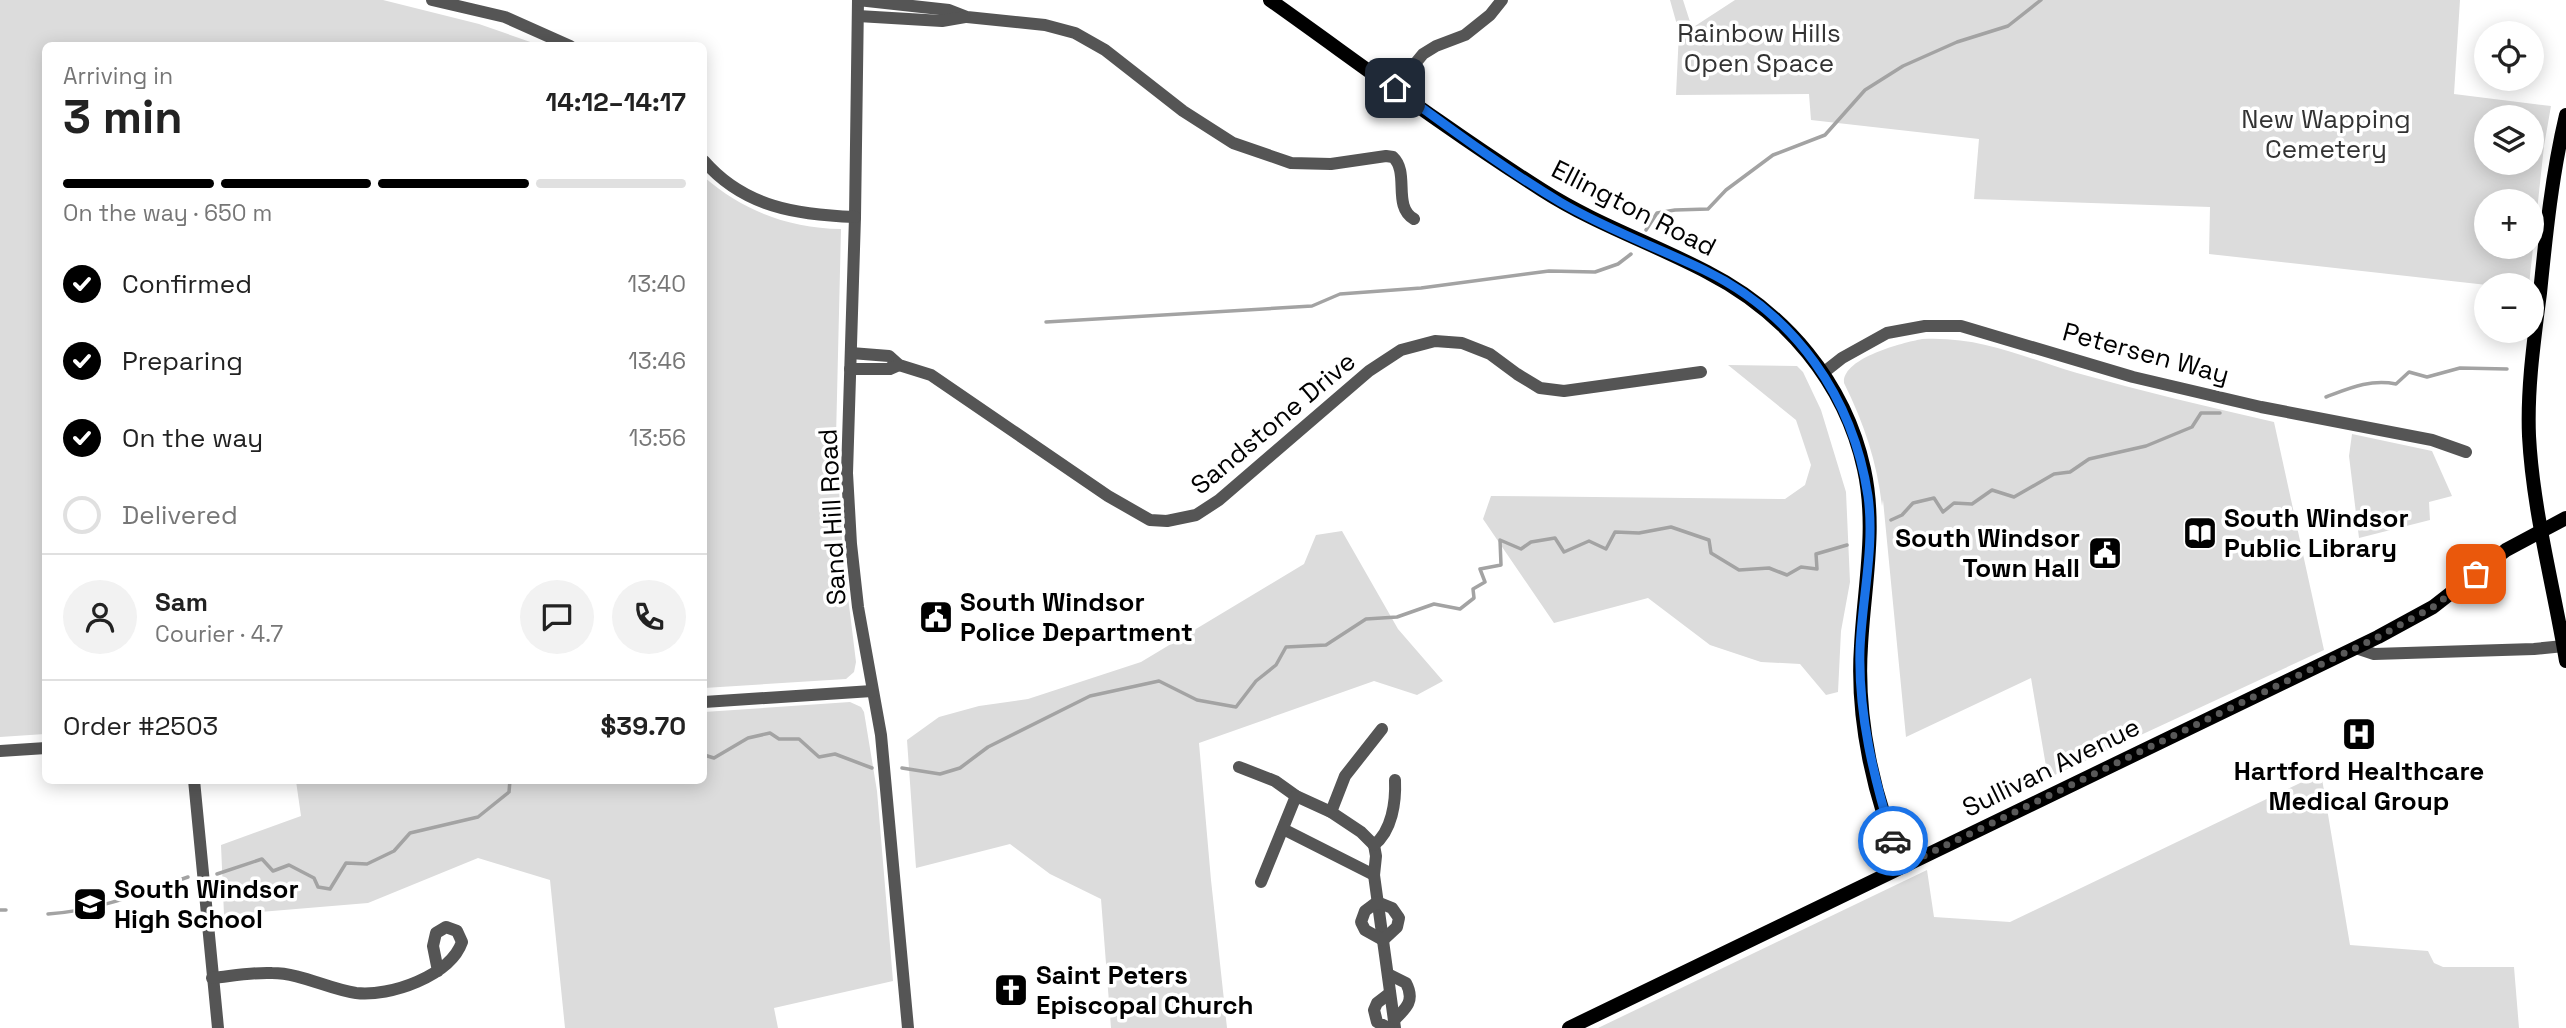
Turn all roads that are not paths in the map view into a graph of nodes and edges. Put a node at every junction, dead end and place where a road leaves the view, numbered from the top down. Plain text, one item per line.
1 (432, 0) edge
2 (858, 0) edge
3 (1270, 0) edge
4 (1502, 0) edge
5 (858, 16) junction
6 (967, 17) junction
7 (561, 42) edge
8 (1395, 88) junction
9 (2566, 115) edge
10 (707, 164) edge
11 (855, 217) junction
12 (1414, 219) dead end
13 (851, 353) junction
14 (899, 365) junction
15 (850, 369) junction
16 (1701, 372) dead end
17 (1823, 373) junction
18 (2466, 452) dead end
19 (2566, 518) edge
20 (2541, 530) junction
21 (2564, 646) junction
22 (2356, 648) junction
23 (2566, 661) edge
24 (872, 691) junction
25 (707, 702) edge
26 (1382, 729) dead end
27 (42, 748) edge
28 (0, 751) edge
29 (1239, 767) dead end
30 (1395, 780) dead end
31 (194, 784) edge
32 (1296, 796) junction
33 (1331, 812) junction
34 (1283, 829) junction
35 (1374, 845) junction
36 (1903, 866) junction
37 (1374, 876) junction
38 (1261, 882) dead end
39 (1377, 902) junction
40 (1383, 940) junction
41 (438, 971) dead end
42 (1388, 974) junction
43 (212, 978) junction
44 (1390, 993) junction
45 (1393, 1025) edge
46 (218, 1028) edge
47 (908, 1028) edge
48 (1569, 1028) edge

1 - 7 street
2 - 5 street, Sand Hill Road
2 - 6 street
3 - 8 main road, Ellington Road
4 - 8 street
5 - 6 street
5 - 11 street, Sand Hill Road
6 - 12 street
8 - 17 main road, Ellington Road
9 - 20 main road
10 - 11 street
11 - 13 street, Sand Hill Road
13 - 14 street, Sandstone Drive
13 - 15 street, Sand Hill Road
14 - 15 street, Sandstone Drive
14 - 16 street, Sandstone Drive
15 - 24 street, Sand Hill Road
17 - 18 street, Petersen Way
17 - 36 main road, Ellington Road
19 - 20 main road, Sullivan Avenue
20 - 21 main road
20 - 22 main road, Sullivan Avenue
21 - 22 street
21 - 23 main road
22 - 36 main road, Sullivan Avenue
24 - 25 street
24 - 47 street, Sand Hill Road
26 - 33 street
27 - 28 street
29 - 32 street
30 - 35 street
31 - 43 street
32 - 33 street
32 - 34 street
33 - 35 street
34 - 37 street
34 - 38 street
35 - 37 street
36 - 48 main road, Sullivan Avenue
37 - 39 street
39 - 40 street
39 - 40 street
39 - 40 street
40 - 42 street
41 - 43 street
42 - 44 street
42 - 45 street
43 - 46 street
44 - 45 street
44 - 45 street

